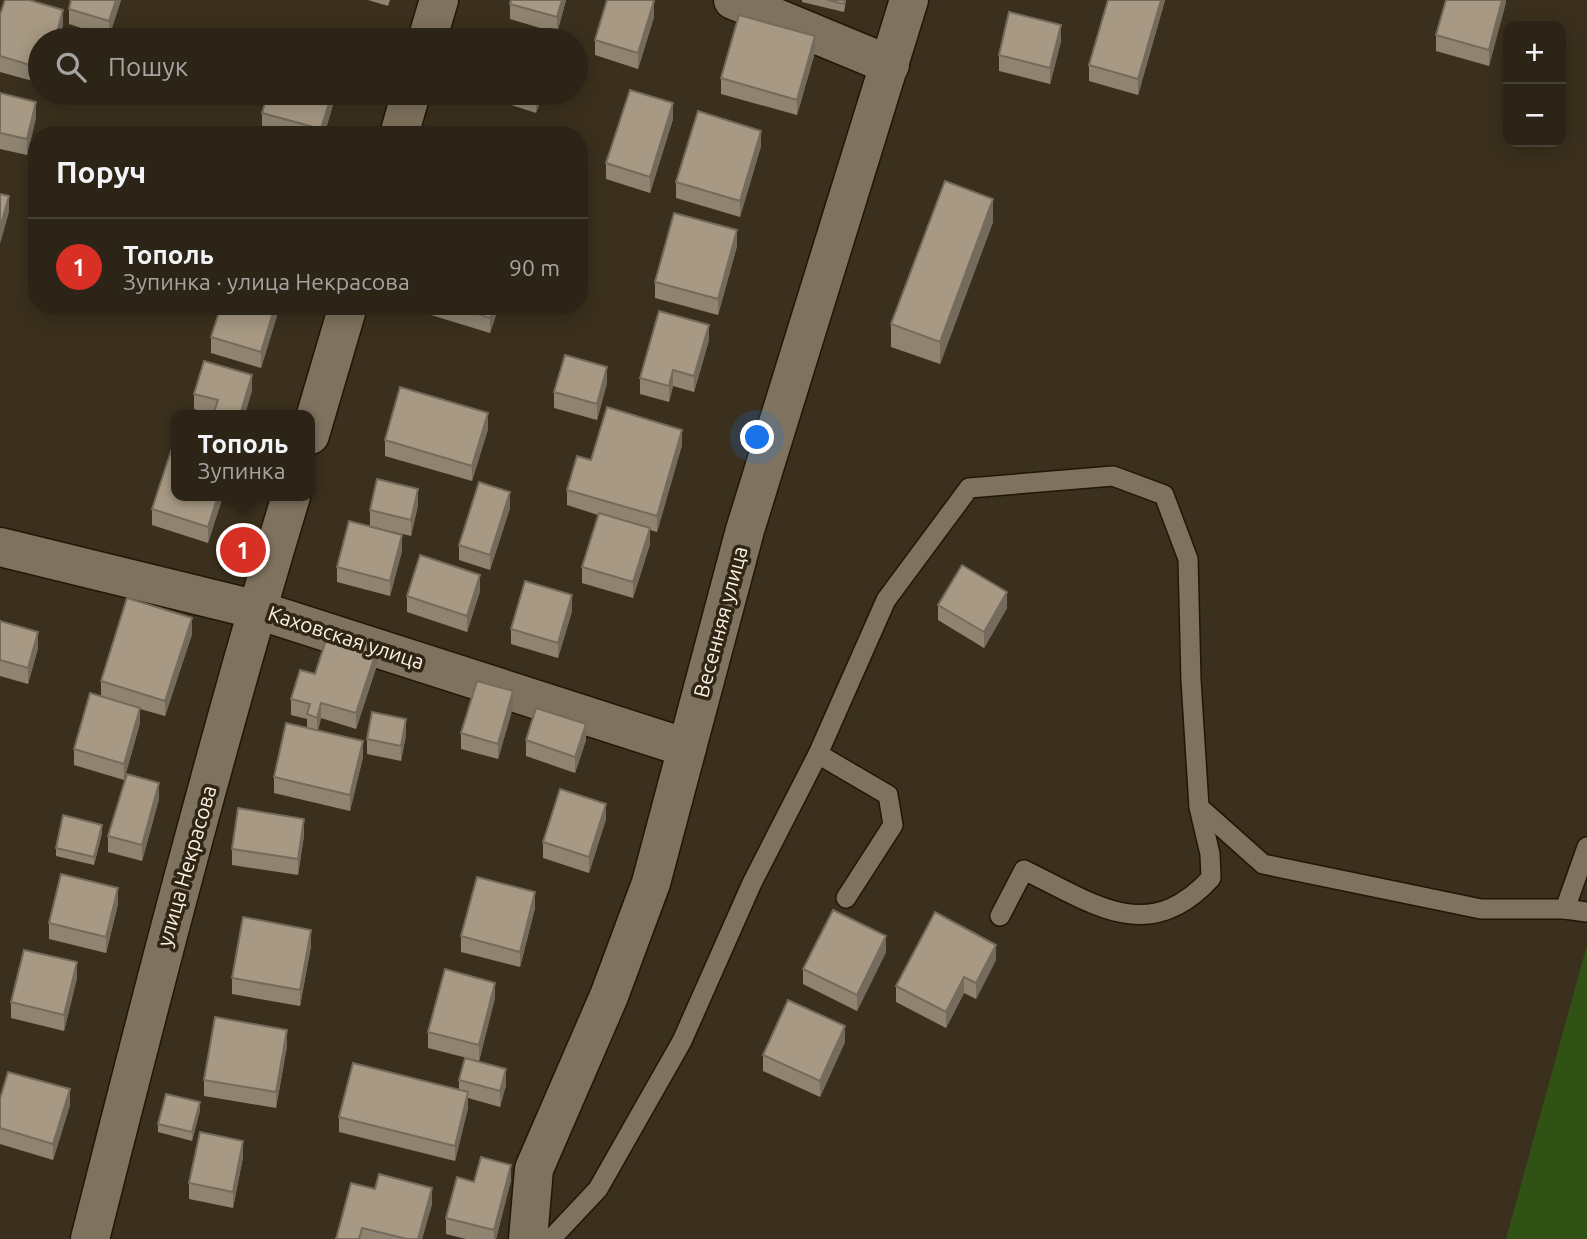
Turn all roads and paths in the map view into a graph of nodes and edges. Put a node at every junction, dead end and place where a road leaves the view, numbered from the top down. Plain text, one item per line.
1 (439, 0) edge
2 (733, 0) edge
3 (909, 0) edge
4 (431, 28) edge
5 (890, 65) junction
6 (408, 105) edge
7 (402, 126) edge
8 (345, 315) edge
9 (315, 418) edge
10 (290, 501) edge
11 (0, 547) edge
12 (258, 610) junction
13 (687, 748) junction
14 (818, 754) junction
15 (1199, 807) junction
16 (1587, 847) edge
17 (846, 898) dead end
18 (1565, 909) junction
19 (1587, 912) edge
20 (1000, 916) dead end
21 (90, 1239) edge
22 (528, 1239) edge
23 (551, 1239) edge

1 - 4 street
2 - 5 street
3 - 5 street, Весенняя улица
5 - 13 street, Весенняя улица
6 - 7 street
8 - 9 street
10 - 12 street, улица Некрасова
11 - 12 street, Каховская улица
12 - 13 street, Каховская улица
12 - 21 street, улица Некрасова
13 - 22 street, Весенняя улица
14 - 15 lane
14 - 17 lane
14 - 23 lane
15 - 18 lane
15 - 20 lane
16 - 18 lane
18 - 19 lane

